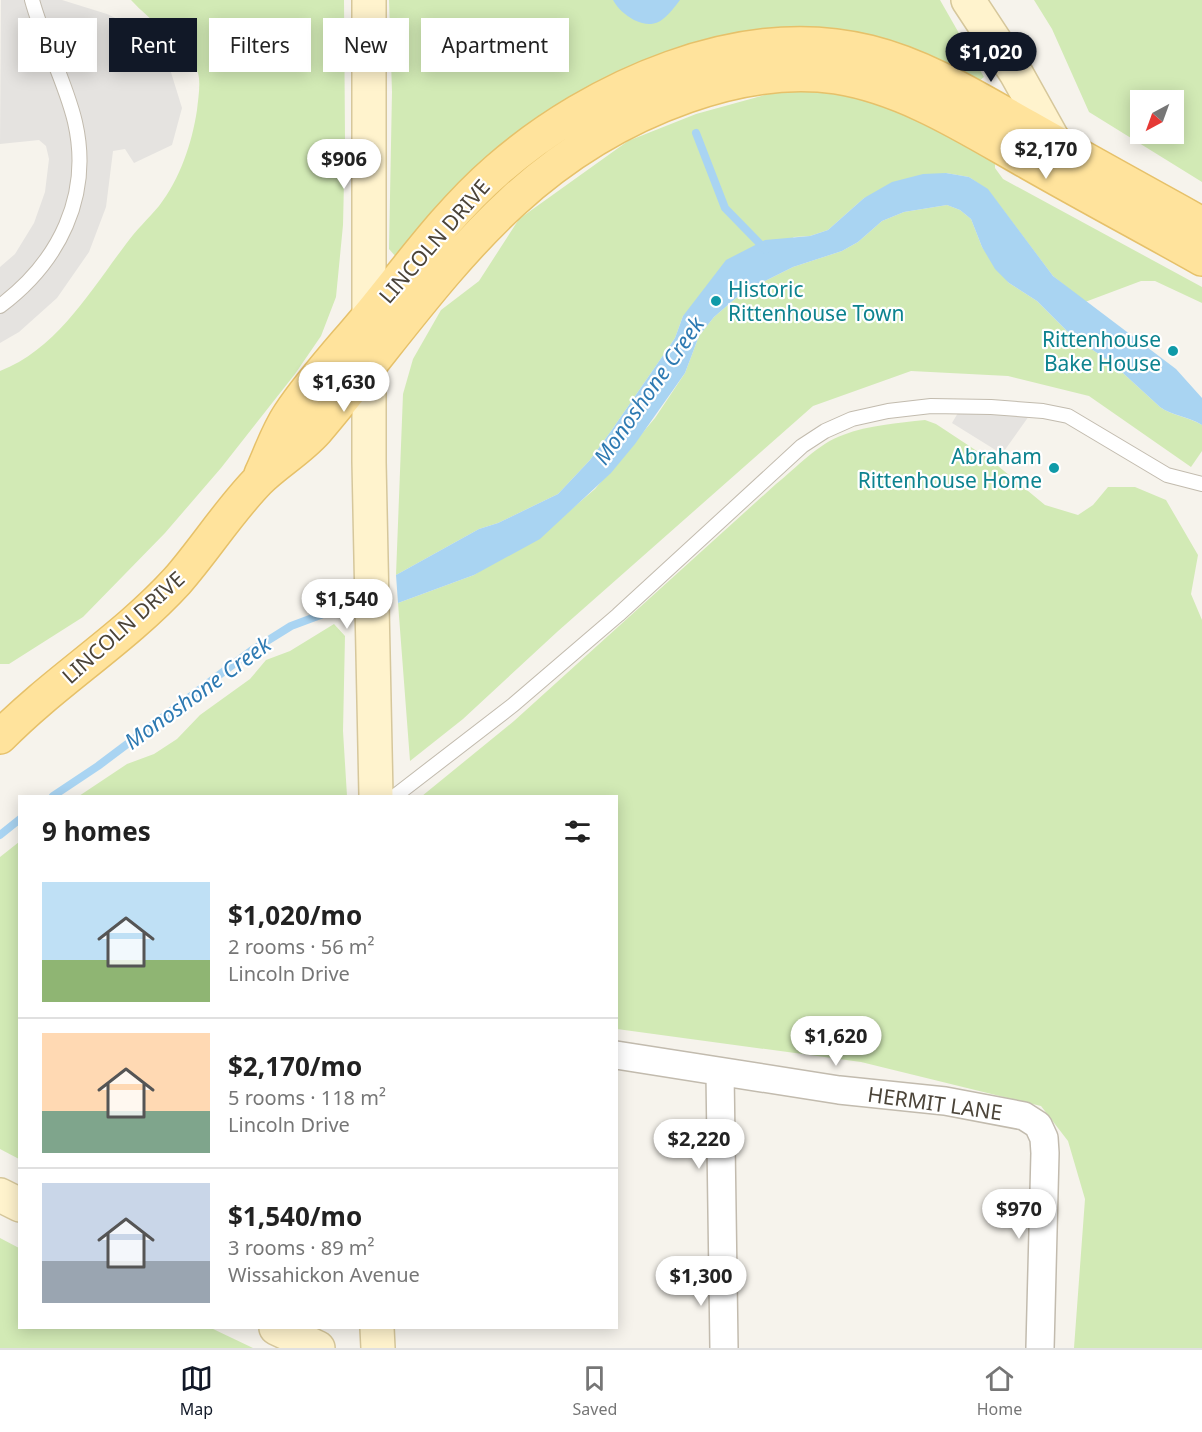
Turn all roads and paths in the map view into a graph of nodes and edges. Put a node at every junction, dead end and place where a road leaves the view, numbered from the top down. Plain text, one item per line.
1 (32, 0) edge
2 (369, 0) edge
3 (968, 0) edge
4 (1054, 142) junction
5 (1082, 193) junction
6 (1202, 224) edge
7 (1202, 259) edge
8 (0, 306) edge
9 (370, 315) junction
10 (370, 364) junction
11 (258, 481) junction
12 (1202, 484) edge
13 (2, 732) edge
14 (376, 795) edge
15 (396, 795) edge
16 (618, 1055) edge
17 (720, 1073) junction
18 (0, 1195) edge
19 (18, 1204) edge
20 (278, 1329) edge
21 (377, 1329) edge
22 (318, 1348) edge
23 (378, 1348) edge
24 (724, 1348) edge
25 (1040, 1348) edge

1 - 8 lane
2 - 9 street
3 - 4 street
4 - 5 street
4 - 6 main road, LINCOLN DRIVE
4 - 9 main road, LINCOLN DRIVE
5 - 7 main road, LINCOLN DRIVE
5 - 10 main road, LINCOLN DRIVE
9 - 10 street
9 - 11 main road, LINCOLN DRIVE
10 - 11 main road, LINCOLN DRIVE
10 - 14 street
11 - 13 main road, LINCOLN DRIVE
12 - 15 lane
16 - 17 street, HERMIT LANE
17 - 24 street
17 - 25 street, HERMIT LANE
18 - 19 street
20 - 22 street
21 - 23 street

